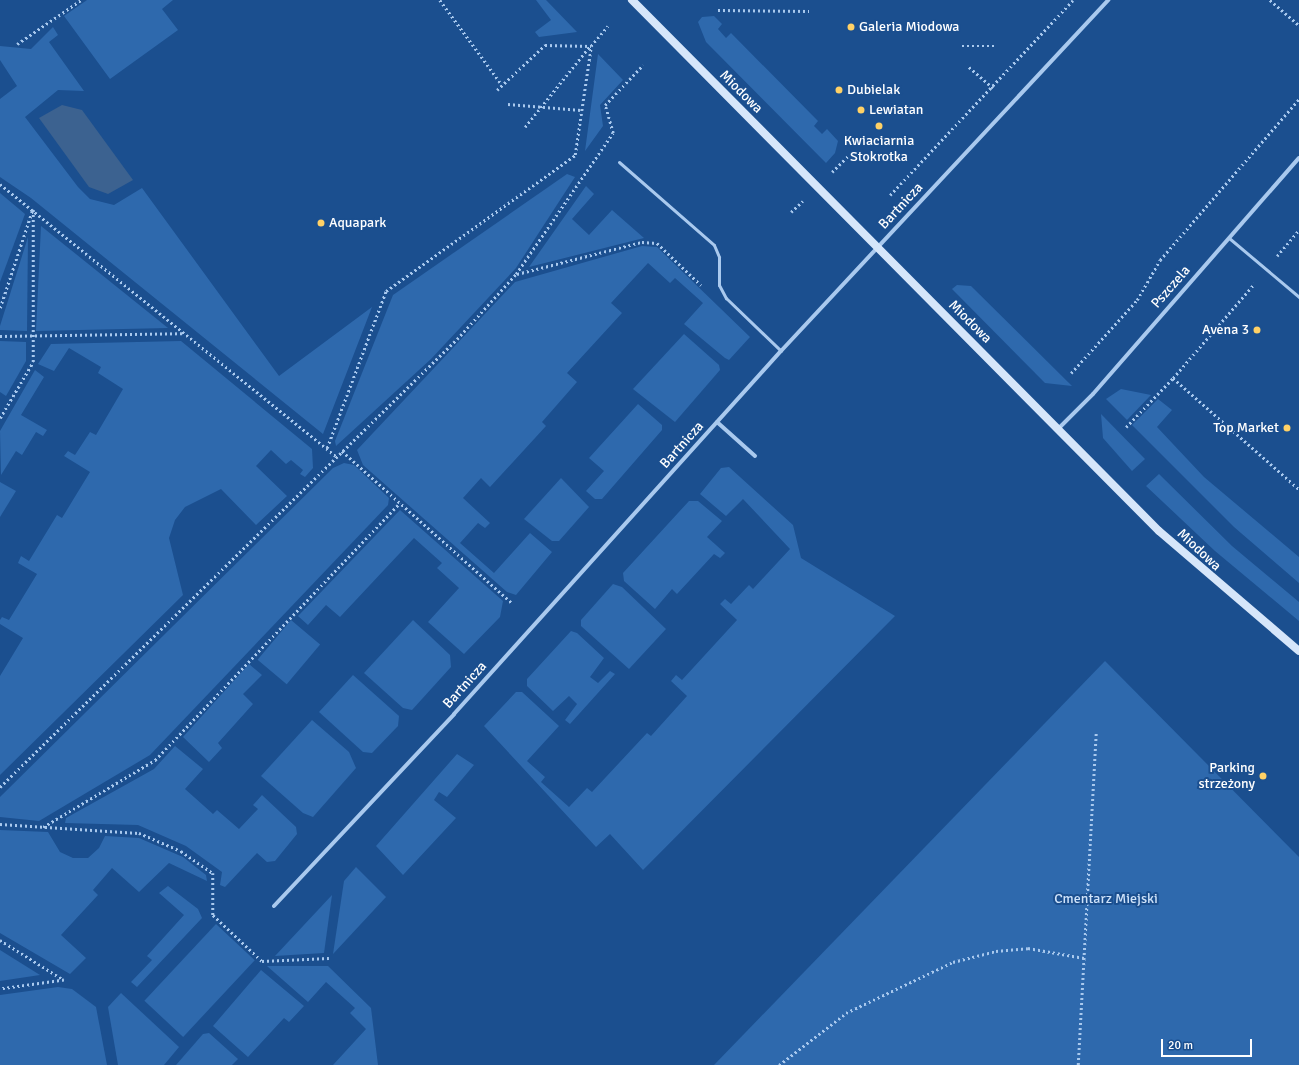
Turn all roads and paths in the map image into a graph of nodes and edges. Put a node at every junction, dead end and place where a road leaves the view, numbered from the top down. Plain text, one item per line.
1 (81, 0) edge
2 (440, 0) edge
3 (632, 0) edge
4 (1073, 0) edge
5 (1101, 0) edge
6 (1108, 0) edge
7 (1270, 0) edge
8 (1105, 4) junction
9 (718, 10) dead end
10 (809, 11) dead end
11 (1299, 25) edge
12 (608, 26) dead end
13 (17, 44) dead end
14 (590, 46) junction
15 (962, 46) dead end
16 (994, 46) dead end
17 (643, 65) dead end
18 (969, 67) dead end
19 (502, 85) junction
20 (993, 88) junction
21 (497, 90) dead end
22 (1299, 99) edge
23 (508, 104) dead end
24 (540, 107) junction
25 (581, 110) junction
26 (525, 127) dead end
27 (1299, 158) edge
28 (620, 162) dead end
29 (0, 184) edge
30 (890, 195) dead end
31 (33, 208) junction
32 (1299, 230) edge
33 (1229, 238) junction
34 (877, 248) junction
35 (1266, 269) junction
36 (516, 274) junction
37 (706, 290) dead end
38 (1299, 297) edge
39 (0, 308) edge
40 (183, 333) junction
41 (0, 336) edge
42 (32, 336) junction
43 (781, 351) junction
44 (1071, 373) dead end
45 (1173, 378) junction
46 (0, 418) edge
47 (717, 422) junction
48 (1126, 427) dead end
49 (1058, 429) junction
50 (327, 448) junction
51 (342, 451) junction
52 (336, 456) junction
53 (755, 456) dead end
54 (1299, 489) edge
55 (400, 503) junction
56 (513, 604) dead end
57 (1299, 652) edge
58 (1096, 731) dead end
59 (0, 787) edge
60 (0, 824) edge
61 (43, 827) junction
62 (274, 906) dead end
63 (0, 940) edge
64 (329, 958) dead end
65 (1084, 958) junction
66 (0, 989) edge
67 (779, 1065) edge
68 (1078, 1065) edge

1 - 13 path
2 - 19 path
3 - 34 street, Miodowa
4 - 20 path
5 - 8 lane
6 - 8 street, Bartnicza
7 - 11 path
8 - 34 street, Bartnicza
9 - 10 path
12 - 14 path
14 - 19 path
14 - 24 path
14 - 25 path
15 - 16 path
17 - 36 path
18 - 20 path
19 - 21 path
20 - 30 path
22 - 44 path
23 - 24 path
24 - 25 path
24 - 26 path
25 - 50 path
27 - 33 street, Pszczela
28 - 43 lane
29 - 31 path
31 - 39 path
31 - 40 path
31 - 42 path
32 - 35 path
33 - 35 lane
33 - 49 street, Pszczela
34 - 43 street, Bartnicza
34 - 49 street, Miodowa
35 - 38 lane
35 - 45 path
36 - 37 path
36 - 51 path
40 - 42 path
40 - 50 path
41 - 42 path
42 - 46 path
43 - 47 street, Bartnicza
45 - 48 path
45 - 54 path
47 - 53 street
47 - 62 street, Bartnicza
49 - 57 street, Miodowa
50 - 52 path
51 - 52 path
51 - 55 path
52 - 59 path
55 - 56 path
55 - 61 path
58 - 65 path
60 - 61 path
61 - 64 path
63 - 66 path
65 - 67 path
65 - 68 path

